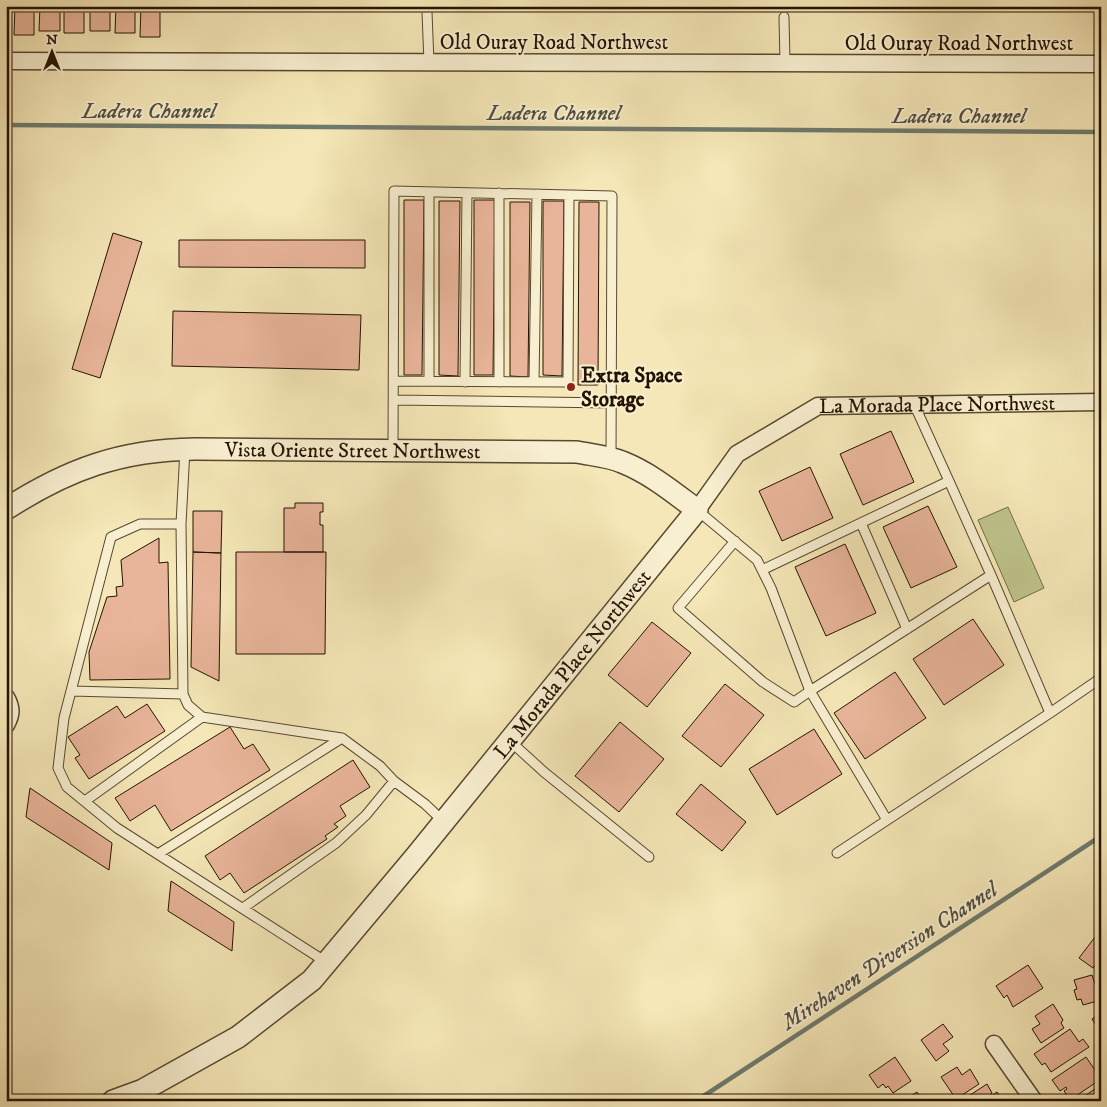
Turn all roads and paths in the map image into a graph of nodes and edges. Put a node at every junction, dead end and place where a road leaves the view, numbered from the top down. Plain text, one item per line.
1 (427, 12) dead end
2 (784, 17) dead end
3 (6, 61) edge
4 (430, 62) junction
5 (785, 64) junction
6 (1101, 64) edge
7 (429, 192) junction
8 (466, 192) junction
9 (499, 193) junction
10 (536, 194) junction
11 (569, 195) junction
12 (394, 381) junction
13 (429, 381) junction
14 (465, 382) junction
15 (499, 382) junction
16 (534, 382) junction
17 (394, 400) junction
18 (1101, 402) edge
19 (611, 403) junction
20 (914, 404) junction
21 (185, 449) junction
22 (393, 450) junction
23 (611, 459) junction
24 (950, 481) junction
25 (6, 509) edge
26 (697, 510) junction
27 (860, 523) junction
28 (181, 524) junction
29 (735, 541) junction
30 (762, 570) junction
31 (990, 575) junction
32 (907, 629) junction
33 (1101, 678) edge
34 (72, 691) junction
35 (810, 691) junction
36 (183, 694) junction
37 (6, 697) edge
38 (1050, 713) junction
39 (202, 717) junction
40 (6, 725) edge
41 (342, 738) junction
42 (510, 741) junction
43 (394, 781) junction
44 (84, 801) junction
45 (887, 820) junction
46 (444, 822) junction
47 (837, 853) dead end
48 (158, 854) junction
49 (650, 857) dead end
50 (243, 908) junction
51 (326, 962) junction
52 (994, 1044) dead end
53 (113, 1101) edge
54 (1034, 1101) edge

1 - 4 lane
2 - 5 lane
3 - 4 street, Old Ouray Road Northwest
4 - 5 street, Old Ouray Road Northwest
5 - 6 street, Old Ouray Road Northwest
7 - 8 lane
7 - 12 lane
7 - 13 lane
8 - 9 lane
8 - 14 lane
9 - 10 lane
9 - 15 lane
10 - 11 lane
10 - 16 lane
11 - 16 lane
11 - 19 lane
12 - 13 lane
12 - 17 lane
13 - 14 lane
14 - 15 lane
15 - 16 lane
17 - 19 lane
17 - 22 lane
18 - 20 street, La Morada Place Northwest
19 - 23 lane
20 - 24 lane
20 - 26 street, La Morada Place Northwest
21 - 22 street, Vista Oriente Street Northwest
21 - 25 street, Vista Oriente Street Northwest
21 - 28 lane
22 - 23 street, Vista Oriente Street Northwest
23 - 26 street, Vista Oriente Street Northwest
24 - 27 lane
24 - 31 lane
26 - 29 lane
26 - 42 street, La Morada Place Northwest
27 - 30 lane
27 - 32 lane
28 - 34 lane
28 - 36 lane
29 - 30 lane
29 - 35 lane
30 - 35 lane
31 - 32 lane
31 - 38 lane
32 - 35 lane
33 - 38 lane
34 - 36 lane
34 - 44 lane
35 - 45 lane
36 - 39 lane
37 - 40 street
38 - 45 lane
39 - 41 lane
39 - 44 lane
41 - 43 lane
41 - 48 lane
42 - 46 street, La Morada Place Northwest
42 - 49 lane
43 - 46 lane
43 - 50 lane
44 - 48 lane
45 - 47 lane
46 - 51 street, La Morada Place Northwest
48 - 50 lane
50 - 51 lane
51 - 53 street, La Morada Place Northwest
52 - 54 street

